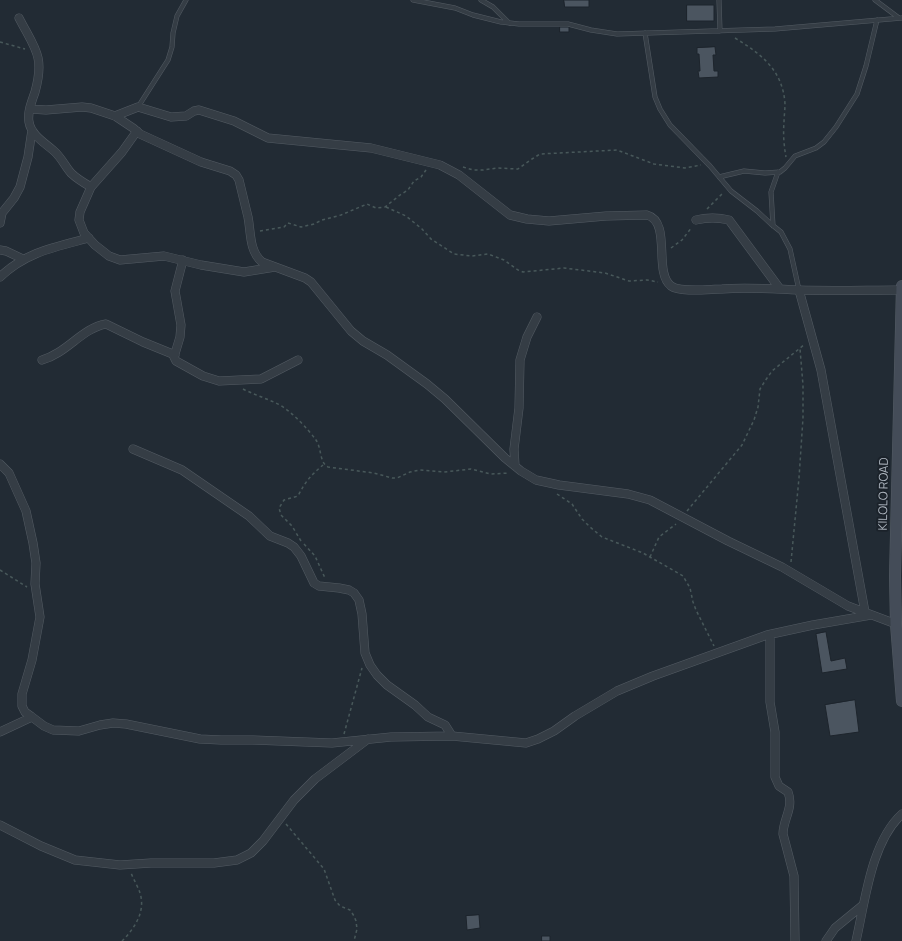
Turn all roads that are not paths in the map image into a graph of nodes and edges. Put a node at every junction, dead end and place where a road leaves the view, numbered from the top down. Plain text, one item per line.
1 (186, 0) edge
2 (413, 0) edge
3 (481, 0) edge
4 (718, 0) edge
5 (875, 0) edge
6 (19, 18) dead end
7 (901, 18) edge
8 (877, 20) junction
9 (509, 23) junction
10 (722, 31) junction
11 (645, 33) junction
12 (138, 107) junction
13 (30, 109) junction
14 (115, 116) junction
15 (32, 130) junction
16 (137, 131) junction
17 (778, 172) junction
18 (719, 177) junction
19 (91, 187) junction
20 (696, 220) dead end
21 (0, 223) edge
22 (773, 226) junction
23 (89, 238) junction
24 (0, 250) edge
25 (23, 259) junction
26 (183, 260) junction
27 (276, 267) junction
28 (0, 277) edge
29 (902, 286) edge
30 (780, 289) junction
31 (800, 290) junction
32 (902, 290) edge
33 (537, 316) dead end
34 (175, 355) junction
35 (42, 360) dead end
36 (298, 360) dead end
37 (133, 449) dead end
38 (0, 464) edge
39 (518, 469) junction
40 (868, 613) junction
41 (896, 624) junction
42 (770, 635) junction
43 (900, 673) edge
44 (902, 701) edge
45 (32, 718) junction
46 (0, 732) edge
47 (452, 736) junction
48 (369, 739) junction
49 (902, 814) edge
50 (0, 825) edge
51 (863, 905) junction
52 (795, 941) edge
53 (826, 941) edge
54 (856, 941) edge

1 - 12 lane
2 - 9 lane
3 - 9 lane
4 - 10 lane
5 - 7 lane
6 - 13 street
7 - 8 lane
8 - 10 lane
8 - 17 lane
9 - 11 lane
10 - 11 lane
11 - 18 lane
12 - 14 street
12 - 30 street
13 - 14 street
13 - 15 street
14 - 16 street
15 - 19 street
15 - 21 street
16 - 19 street
16 - 27 street
17 - 18 lane
17 - 22 lane
18 - 22 lane
19 - 23 street
20 - 30 street
22 - 31 lane
23 - 25 street
23 - 26 street
24 - 25 street
25 - 28 street
26 - 27 street
26 - 34 street
27 - 39 street
29 - 32 main road, KILOLO ROAD
30 - 31 street
31 - 32 street
31 - 40 street
32 - 41 main road, KILOLO ROAD
33 - 39 street
34 - 35 street
34 - 36 street
37 - 47 street
38 - 45 street
39 - 40 street
40 - 41 street
40 - 42 street
41 - 43 main road, KILOLO ROAD
42 - 47 street
42 - 52 street
43 - 44 main road, KILOLO ROAD
45 - 46 street
45 - 48 street
47 - 48 street
48 - 50 street
49 - 51 street
51 - 53 street
51 - 54 street

